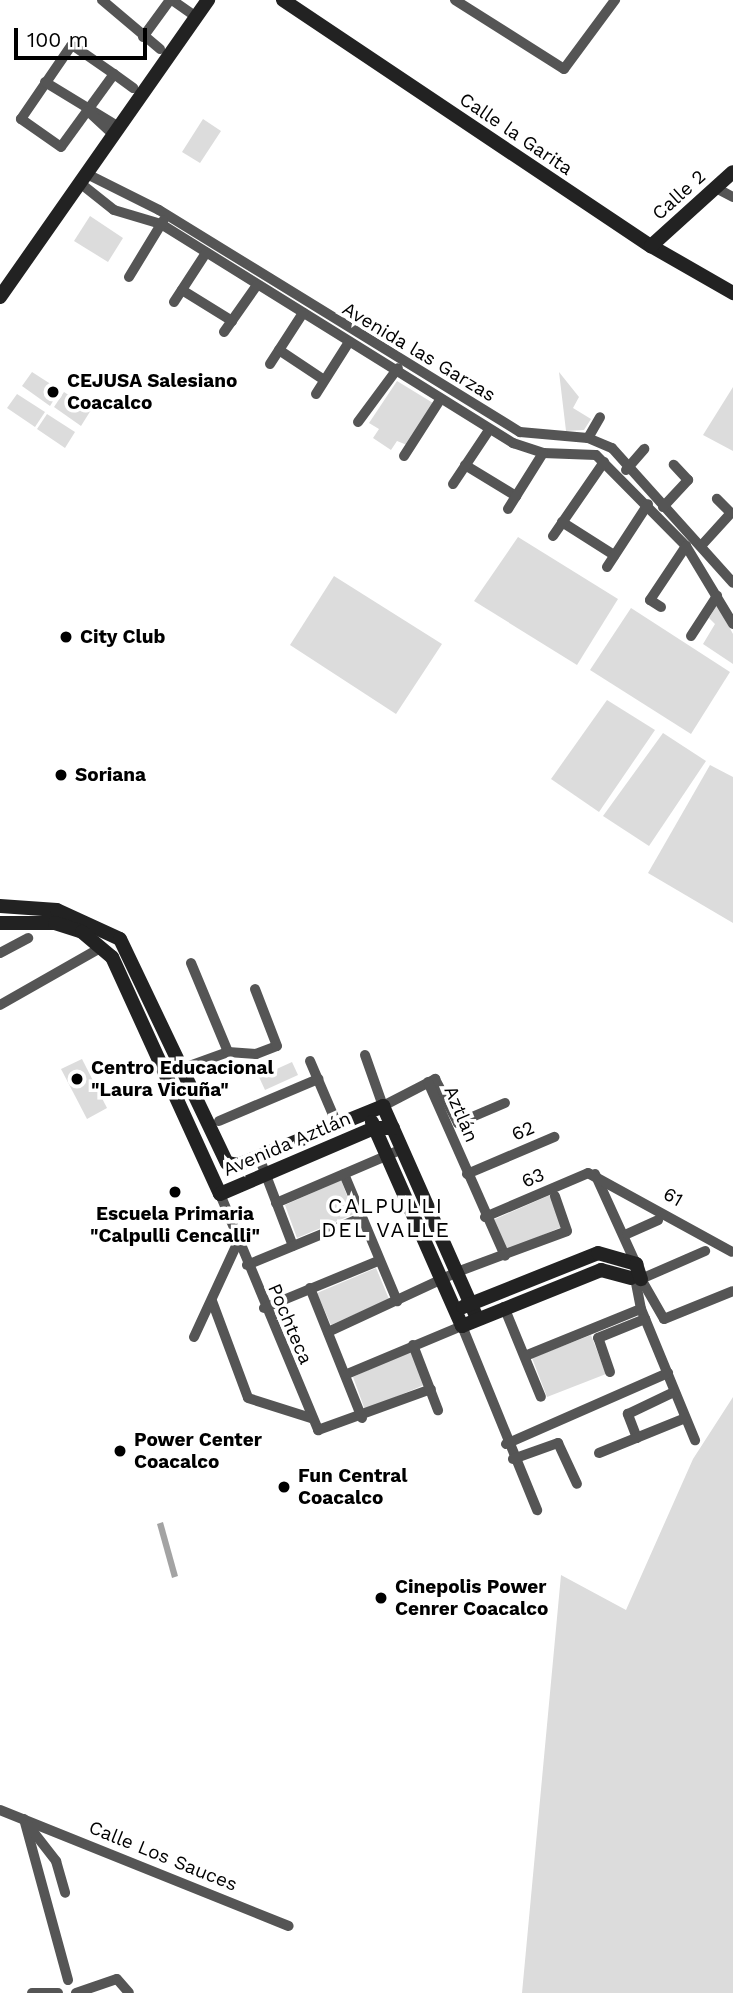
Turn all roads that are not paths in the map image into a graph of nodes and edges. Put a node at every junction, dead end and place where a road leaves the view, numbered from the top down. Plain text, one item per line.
1 (102, 0) edge
2 (171, 0) edge
3 (208, 0) edge
4 (283, 0) edge
5 (455, 0) edge
6 (615, 0) edge
7 (196, 17) junction
8 (144, 37) junction
9 (160, 49) dead end
10 (114, 74) junction
11 (45, 82) junction
12 (133, 88) dead end
13 (88, 111) junction
14 (117, 131) junction
15 (733, 172) edge
16 (83, 178) junction
17 (716, 188) junction
18 (733, 197) edge
19 (164, 219) junction
20 (651, 246) junction
21 (206, 253) junction
22 (129, 277) dead end
23 (257, 285) junction
24 (182, 290) junction
25 (733, 293) edge
26 (0, 297) edge
27 (287, 297) junction
28 (174, 302) dead end
29 (303, 313) junction
30 (232, 321) junction
31 (224, 332) dead end
32 (349, 342) junction
33 (279, 350) junction
34 (402, 362) junction
35 (270, 364) dead end
36 (396, 373) junction
37 (324, 380) junction
38 (316, 394) dead end
39 (440, 400) junction
40 (600, 417) dead end
41 (358, 422) dead end
42 (489, 430) junction
43 (587, 438) junction
44 (644, 449) dead end
45 (543, 453) junction
46 (404, 456) dead end
47 (604, 461) junction
48 (674, 465) dead end
49 (466, 466) junction
50 (629, 466) junction
51 (619, 477) junction
52 (453, 484) dead end
53 (516, 496) junction
54 (717, 499) dead end
55 (648, 505) junction
56 (663, 507) junction
57 (508, 509) dead end
58 (562, 522) junction
59 (553, 536) dead end
60 (701, 545) junction
61 (686, 546) junction
62 (614, 555) junction
63 (715, 563) junction
64 (607, 567) dead end
65 (704, 570) junction
66 (733, 583) edge
67 (717, 596) junction
68 (661, 607) dead end
69 (733, 624) edge
70 (691, 636) dead end
71 (0, 906) edge
72 (0, 923) edge
73 (28, 938) dead end
74 (102, 947) junction
75 (0, 953) edge
76 (191, 963) dead end
77 (255, 989) dead end
78 (0, 1006) edge
79 (228, 1052) junction
80 (365, 1055) dead end
81 (310, 1061) dead end
82 (181, 1069) junction
83 (318, 1079) junction
84 (428, 1082) junction
85 (505, 1103) dead end
86 (383, 1106) junction
87 (368, 1112) junction
88 (219, 1121) dead end
89 (337, 1124) junction
90 (374, 1128) junction
91 (393, 1128) junction
92 (554, 1138) dead end
93 (205, 1144) junction
94 (402, 1149) junction
95 (387, 1156) junction
96 (259, 1157) junction
97 (344, 1174) junction
98 (467, 1174) junction
99 (595, 1174) junction
100 (264, 1175) junction
101 (220, 1194) junction
102 (555, 1196) dead end
103 (276, 1203) junction
104 (485, 1217) junction
105 (361, 1218) junction
106 (658, 1220) dead end
107 (627, 1234) junction
108 (237, 1244) junction
109 (293, 1246) junction
110 (705, 1251) dead end
111 (732, 1252) edge
112 (505, 1256) junction
113 (378, 1261) junction
114 (636, 1264) junction
115 (247, 1265) junction
116 (457, 1272) junction
117 (442, 1279) junction
118 (636, 1279) junction
119 (310, 1288) junction
120 (733, 1291) edge
121 (212, 1301) junction
122 (397, 1301) junction
123 (504, 1307) junction
124 (264, 1308) junction
125 (456, 1310) junction
126 (473, 1311) junction
127 (643, 1314) junction
128 (463, 1326) junction
129 (328, 1332) junction
130 (194, 1337) dead end
131 (413, 1345) junction
132 (525, 1356) junction
133 (610, 1372) dead end
134 (668, 1373) junction
135 (347, 1374) junction
136 (431, 1389) junction
137 (674, 1392) junction
138 (541, 1397) dead end
139 (438, 1410) dead end
140 (311, 1418) junction
141 (362, 1418) junction
142 (685, 1418) junction
143 (637, 1437) junction
144 (695, 1440) dead end
145 (506, 1444) junction
146 (600, 1453) dead end
147 (513, 1459) junction
148 (577, 1483) dead end
149 (537, 1510) dead end
150 (0, 1810) edge
151 (24, 1819) junction
152 (65, 1893) dead end
153 (289, 1926) dead end
154 (68, 1980) dead end
155 (56, 1992) edge
156 (32, 1993) edge
157 (76, 1993) edge
158 (129, 1993) edge

1 - 8 street
2 - 7 street
2 - 8 street
3 - 7 street
4 - 20 street, Calle la Garita
5 - 6 street
7 - 14 street
8 - 9 street
10 - 11 street
10 - 12 street
10 - 13 street
11 - 13 street
11 - 13 street
13 - 14 street
14 - 16 street
15 - 17 street, Calle 2
16 - 19 street, Avenida las Garzas
16 - 19 street, Avenida las Garzas
16 - 26 street
17 - 18 street
17 - 20 street, Calle 2
19 - 21 street, Avenida las Garzas
19 - 22 street
19 - 27 street, Avenida las Garzas
20 - 25 street, Calle la Garita
21 - 23 street, Avenida las Garzas
21 - 24 street
23 - 27 street, Avenida las Garzas
23 - 30 street
24 - 28 street
24 - 30 street
27 - 29 street, Avenida las Garzas
27 - 34 street, Avenida las Garzas
29 - 32 street, Avenida las Garzas
29 - 33 street
30 - 31 street
32 - 36 street, Avenida las Garzas
32 - 37 street
33 - 35 street
33 - 37 street
34 - 36 street
34 - 43 street, Avenida las Garzas
36 - 39 street, Avenida las Garzas
36 - 41 street
37 - 38 street
39 - 42 street, Avenida las Garzas
39 - 46 street
40 - 43 street
42 - 45 street, Avenida las Garzas
42 - 49 street
43 - 50 street, Avenida las Garzas
44 - 50 street
45 - 47 street, Avenida las Garzas
45 - 53 street
47 - 51 street
47 - 58 street
48 - 56 street
49 - 52 street
49 - 53 street
50 - 51 street
50 - 56 street, Avenida las Garzas
51 - 55 street
53 - 57 street
54 - 60 street
55 - 61 street
55 - 62 street
56 - 60 street, Avenida las Garzas
58 - 59 street
58 - 62 street
60 - 63 street, Avenida las Garzas
61 - 65 street
61 - 68 street
62 - 64 street
63 - 65 street
63 - 66 street
65 - 67 street
67 - 69 street
67 - 70 street
71 - 82 street, Avenida Aztlán
72 - 74 street, Avenida Aztlán
73 - 75 street
74 - 78 street
74 - 93 street, Avenida Aztlán
76 - 79 street
77 - 79 street
79 - 82 street
80 - 86 street
81 - 83 street
82 - 93 street, Avenida Aztlán
83 - 88 street
83 - 89 street
84 - 85 street
84 - 86 street, Aztlán
84 - 98 street, Aztlán
86 - 87 street, Avenida Aztlán
86 - 91 street
87 - 89 street, Avenida Aztlán
87 - 90 street, Avenida Aztlán
89 - 96 street, Avenida Aztlán
90 - 91 street, Avenida Aztlán
90 - 95 street, Avenida Aztlán
90 - 100 street, Avenida Aztlán
91 - 94 street
92 - 98 street, 62
93 - 96 street, Avenida Aztlán
93 - 101 street, Avenida Aztlán
94 - 95 street
94 - 116 street
95 - 97 street
95 - 117 street, Avenida Aztlán
96 - 100 street
97 - 103 street
97 - 105 street
98 - 104 street, Aztlán
99 - 104 street, 63
99 - 107 street
99 - 111 street, 61
100 - 101 street, Avenida Aztlán
100 - 103 street
101 - 108 street, Pochteca
102 - 112 street
103 - 109 street
104 - 112 street, Aztlán
105 - 109 street
105 - 113 street
106 - 107 street
107 - 114 street
108 - 115 street, Pochteca
108 - 121 street
109 - 115 street
110 - 118 street
112 - 116 street
113 - 119 street
113 - 122 street
114 - 118 street
114 - 126 street
115 - 124 street, Pochteca
116 - 117 street
116 - 126 street
117 - 122 street
117 - 125 street, Avenida Aztlán
118 - 120 street
118 - 123 street
118 - 127 street
119 - 124 street
119 - 129 street
121 - 130 street
121 - 140 street
122 - 129 street
123 - 126 street
123 - 132 street
124 - 140 street, Pochteca
125 - 126 street
125 - 128 street, Avenida Aztlán
126 - 128 street
127 - 132 street
127 - 133 street
127 - 134 street
128 - 131 street
128 - 145 street, Avenida Aztlán
129 - 135 street
131 - 135 street
131 - 136 street
132 - 138 street
134 - 137 street
134 - 145 street
135 - 141 street
136 - 139 street
136 - 141 street
137 - 142 street
137 - 143 street
140 - 141 street, Pochteca
142 - 143 street
142 - 144 street
143 - 146 street
145 - 147 street, Avenida Aztlán
147 - 148 street
147 - 149 street, Avenida Aztlán
150 - 151 street, Calle Los Sauces
151 - 152 street
151 - 153 street, Calle Los Sauces
151 - 154 street
155 - 156 street
157 - 158 street

